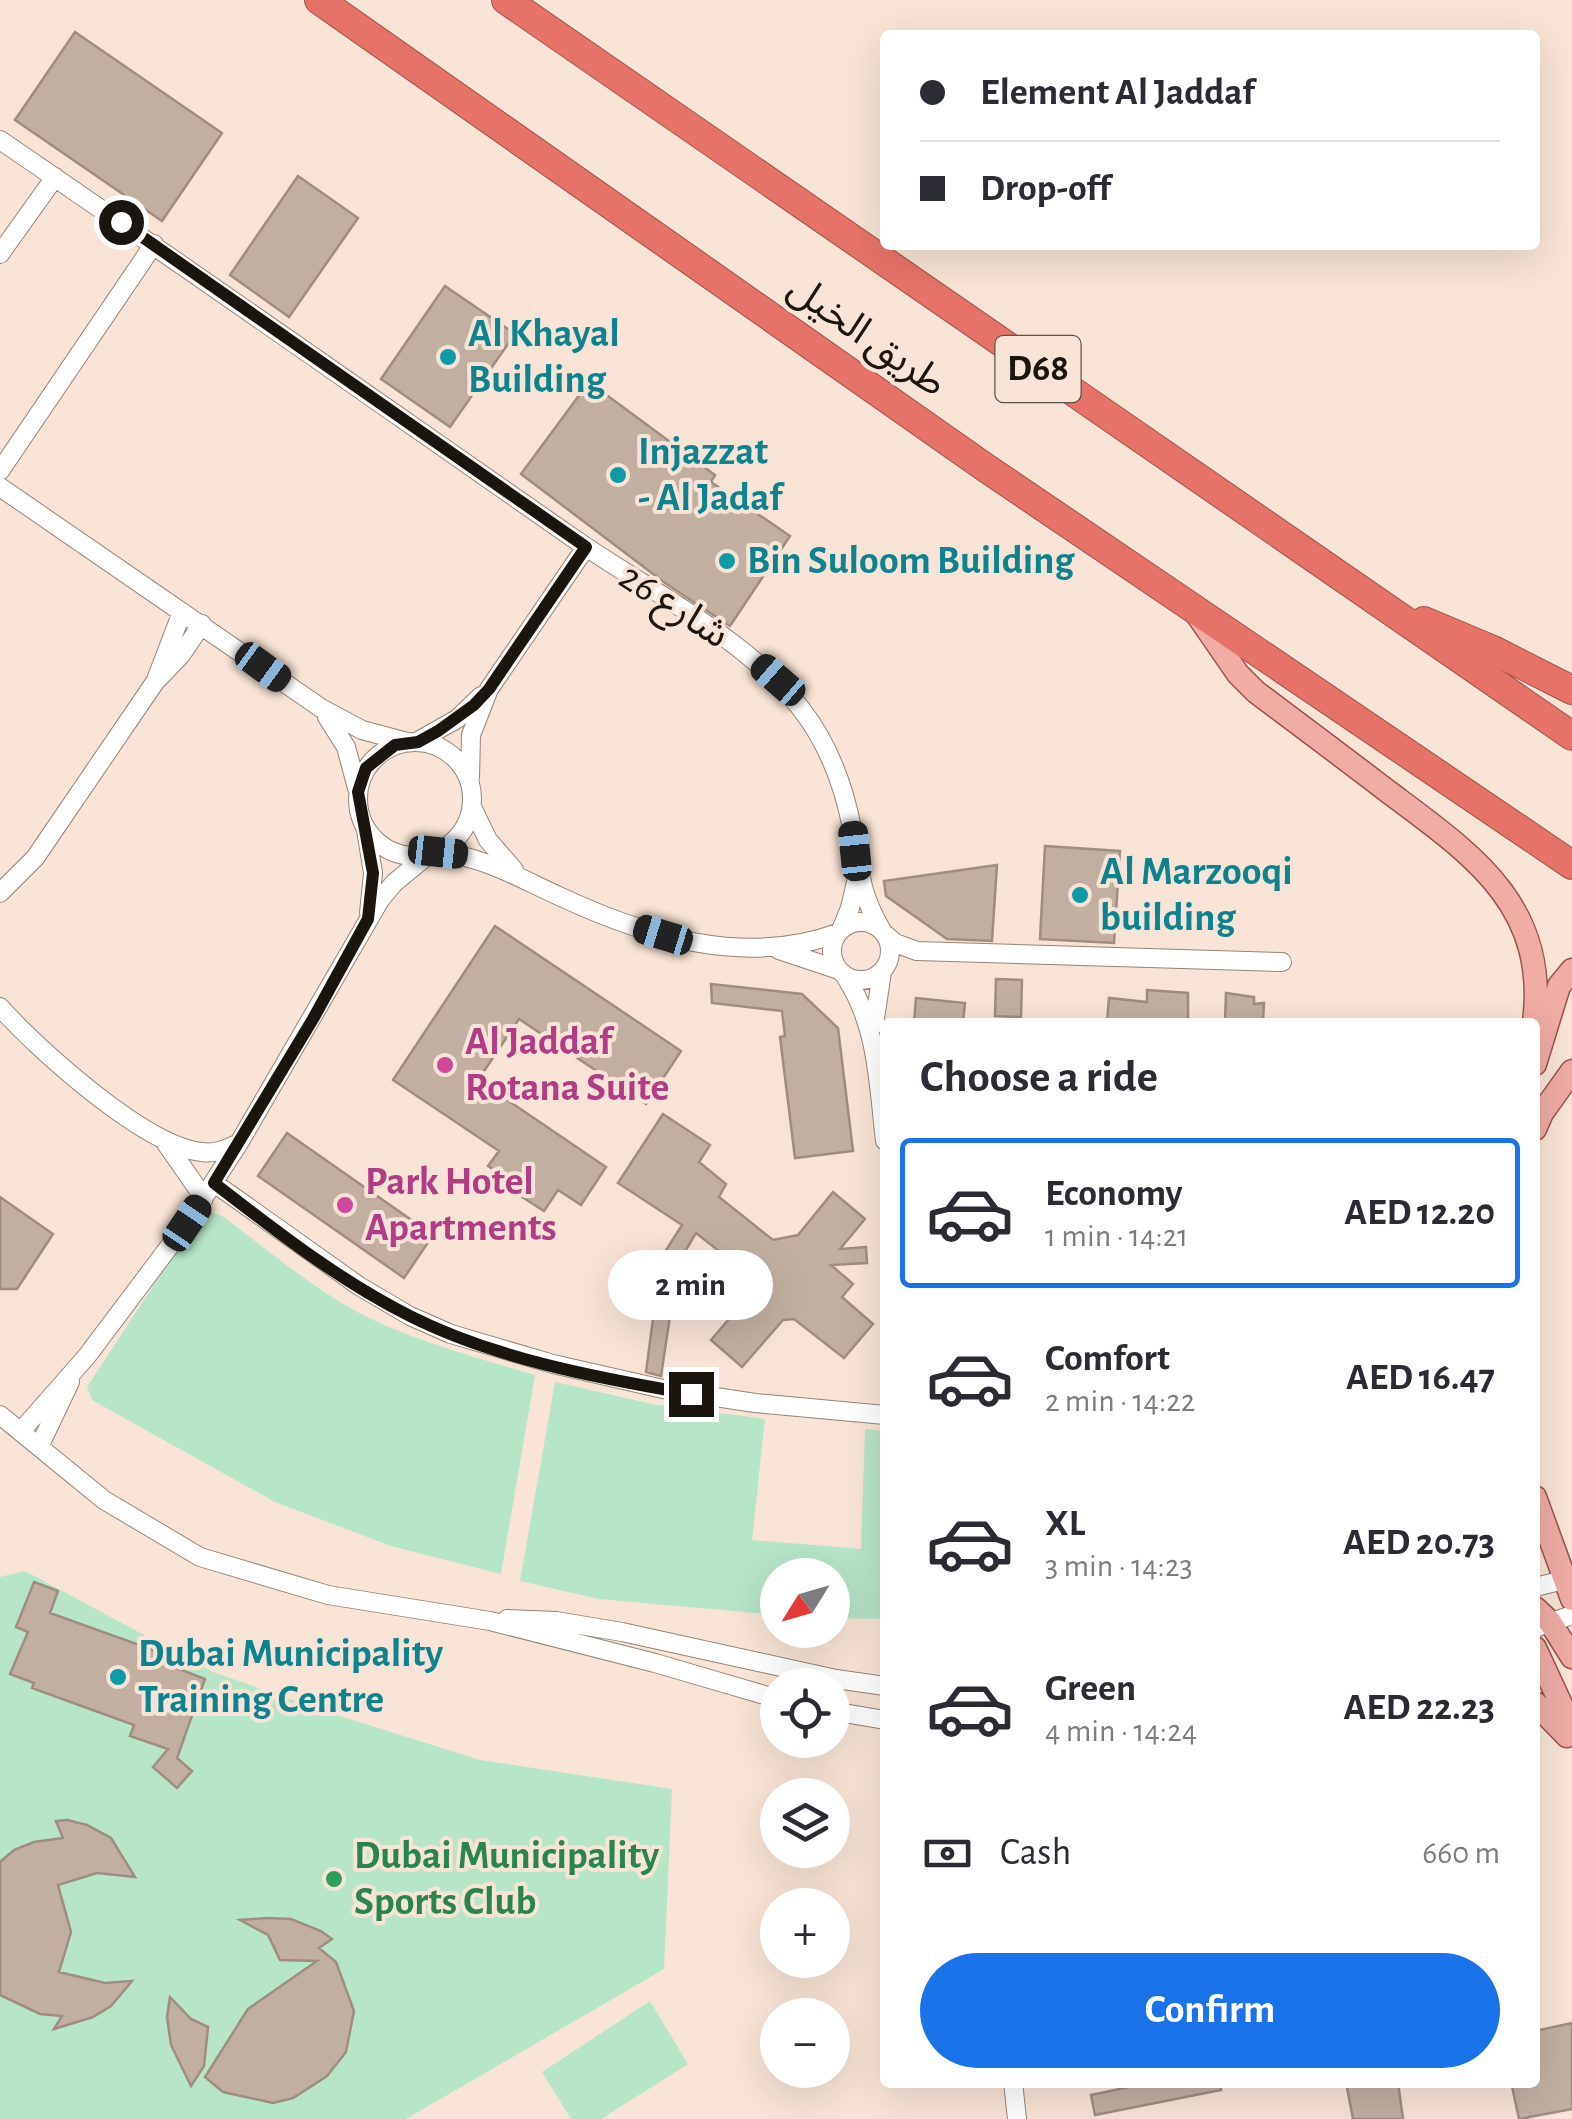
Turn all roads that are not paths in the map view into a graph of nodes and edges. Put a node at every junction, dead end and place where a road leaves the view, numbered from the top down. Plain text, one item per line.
1 (320, 0) edge
2 (506, 0) edge
3 (0, 140) edge
4 (55, 177) junction
5 (154, 244) junction
6 (0, 254) edge
7 (0, 471) edge
8 (0, 486) edge
9 (586, 547) junction
10 (1190, 605) junction
11 (1383, 606) junction
12 (182, 612) junction
13 (202, 624) junction
14 (155, 682) junction
15 (489, 689) junction
16 (1572, 690) edge
17 (320, 708) junction
18 (1572, 736) edge
19 (412, 742) junction
20 (470, 784) junction
21 (358, 792) junction
22 (472, 808) junction
23 (365, 828) junction
24 (433, 853) junction
25 (1572, 865) edge
26 (857, 872) junction
27 (526, 880) junction
28 (2, 894) edge
29 (368, 919) junction
30 (839, 931) junction
31 (884, 932) junction
32 (774, 949) junction
33 (929, 950) junction
34 (1282, 962) dead end
35 (884, 969) junction
36 (1572, 970) edge
37 (842, 973) junction
38 (0, 1007) edge
39 (1534, 1018) edge
40 (873, 1036) junction
41 (1540, 1048) edge
42 (1572, 1053) edge
43 (1572, 1071) edge
44 (880, 1097) edge
45 (1540, 1118) edge
46 (1540, 1119) edge
47 (165, 1142) junction
48 (240, 1143) junction
49 (209, 1191) junction
50 (73, 1372) junction
51 (0, 1414) edge
52 (880, 1416) edge
53 (22, 1430) junction
54 (40, 1445) junction
55 (1540, 1511) edge
56 (1540, 1587) edge
57 (1568, 1590) edge
58 (1548, 1618) edge
59 (490, 1620) junction
60 (1572, 1657) edge
61 (1540, 1659) edge
62 (880, 1685) edge
63 (760, 1694) edge
64 (1540, 1708) edge
65 (850, 1714) edge
66 (880, 1719) edge
67 (1572, 1728) edge
68 (1572, 1741) edge
69 (1013, 2088) edge
70 (1016, 2119) edge

1 - 10 highway, طريق الخيل / D68
2 - 11 highway, طريق الخيل / D68
3 - 4 street, شارع 26
4 - 5 street, شارع 26
4 - 6 street
5 - 7 street
5 - 9 street, شارع 26
8 - 12 street
9 - 15 street
9 - 26 street, شارع 26
10 - 25 highway, طريق الخيل / D68
10 - 39 main road
11 - 16 highway
11 - 18 highway, طريق الخيل / D68
12 - 13 street
12 - 14 street
13 - 14 street
13 - 17 street
14 - 28 street
15 - 19 street
15 - 20 street
17 - 19 street
17 - 21 street
19 - 20 street
19 - 21 street
20 - 22 street
21 - 23 street
22 - 24 street
22 - 27 street
23 - 24 street
23 - 29 street
24 - 27 street
24 - 29 street
26 - 30 street, شارع 26
26 - 31 street, شارع 26
27 - 32 street
29 - 48 street
30 - 31 street
30 - 32 street
30 - 37 street
31 - 33 street
31 - 35 street
32 - 37 street
33 - 34 street
33 - 35 street
35 - 37 street
35 - 40 street
36 - 41 main road
37 - 40 street
38 - 47 street
40 - 44 street
42 - 45 main road
43 - 46 main road
47 - 48 street
47 - 49 street
48 - 49 street
49 - 50 street
49 - 52 street
50 - 53 street
50 - 54 street
51 - 53 street
53 - 54 street
54 - 59 street
55 - 57 main road
56 - 57 street
58 - 60 main road
59 - 62 street
59 - 63 street
61 - 67 main road
64 - 68 main road
65 - 66 street
69 - 70 street

